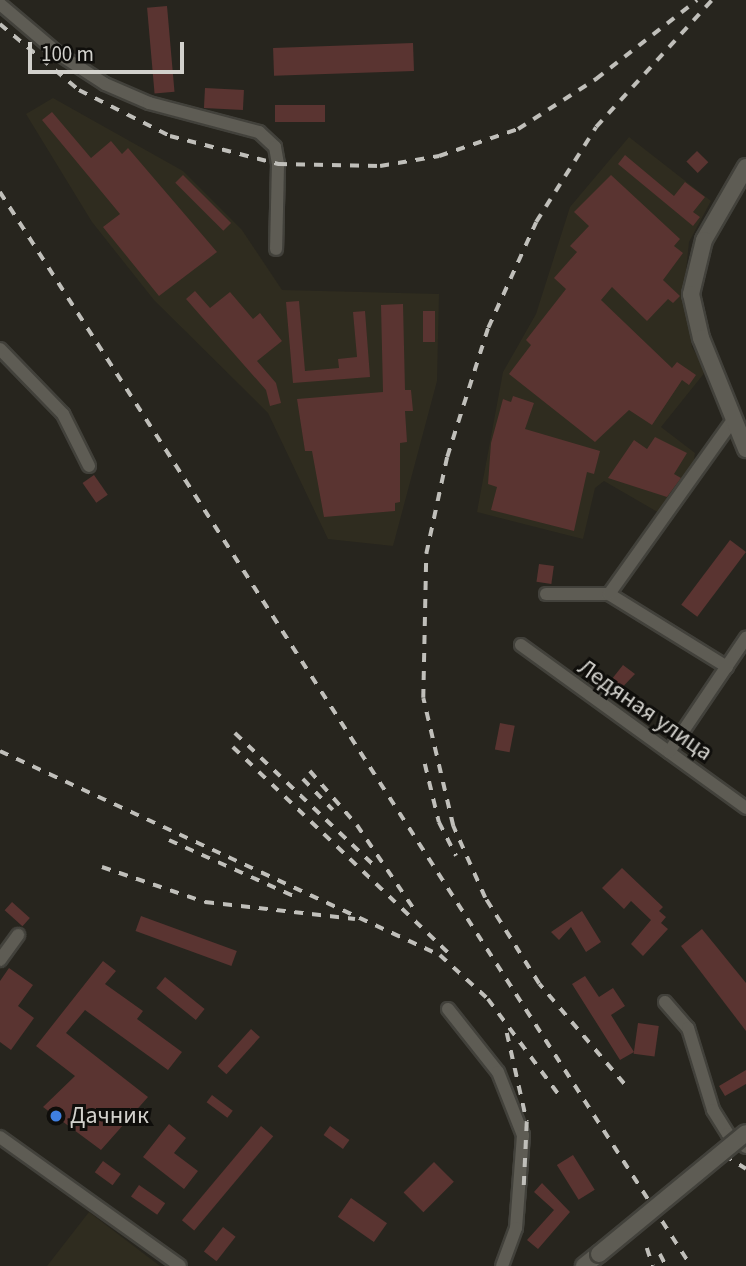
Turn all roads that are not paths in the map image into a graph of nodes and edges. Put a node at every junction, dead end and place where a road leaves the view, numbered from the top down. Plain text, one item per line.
1 (0, 4) edge
2 (746, 167) edge
3 (276, 249) dead end
4 (0, 349) edge
5 (734, 419) junction
6 (746, 449) edge
7 (89, 466) dead end
8 (546, 594) dead end
9 (609, 594) junction
10 (746, 638) edge
11 (520, 645) dead end
12 (727, 667) junction
13 (669, 752) junction
14 (746, 808) edge
15 (18, 935) dead end
16 (0, 960) edge
17 (665, 1002) dead end
18 (448, 1009) dead end
19 (746, 1133) edge
20 (0, 1137) edge
21 (746, 1147) edge
22 (180, 1266) edge
23 (502, 1266) edge
24 (584, 1266) edge

1 - 3 street
2 - 5 street
4 - 7 street
5 - 6 street
5 - 9 street
8 - 9 street
9 - 12 street
10 - 12 street
11 - 13 street, Ледяная улица
12 - 13 street
13 - 14 street, Ледяная улица
15 - 16 street
17 - 21 street
18 - 23 street
19 - 24 street, bridge
20 - 22 street

